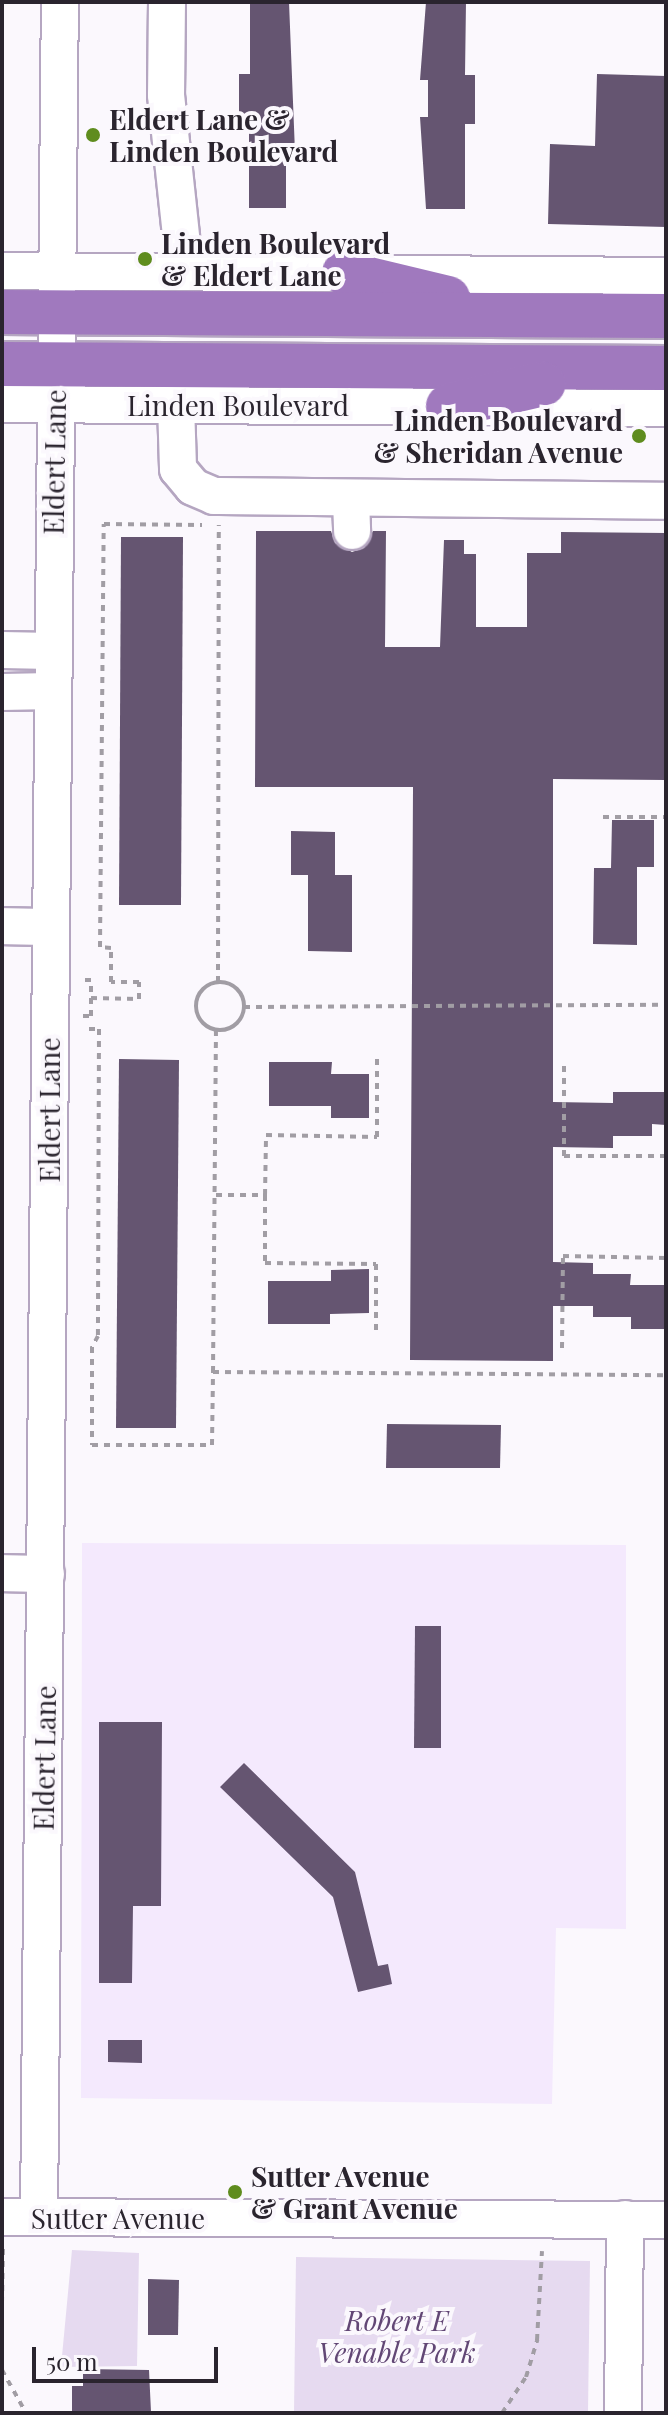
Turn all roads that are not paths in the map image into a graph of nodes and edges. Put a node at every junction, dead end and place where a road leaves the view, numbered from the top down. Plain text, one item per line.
1 (60, 2) edge
2 (167, 2) edge
3 (2, 271) edge
4 (185, 272) junction
5 (344, 273) junction
6 (666, 276) edge
7 (56, 292) junction
8 (2, 312) edge
9 (525, 316) junction
10 (666, 316) edge
11 (2, 364) edge
12 (614, 367) junction
13 (666, 368) edge
14 (56, 384) junction
15 (2, 404) edge
16 (176, 404) junction
17 (448, 406) junction
18 (666, 408) edge
19 (666, 501) edge
20 (2, 650) edge
21 (52, 651) junction
22 (52, 691) junction
23 (2, 692) edge
24 (2, 926) edge
25 (50, 927) junction
26 (2, 1573) edge
27 (46, 1574) junction
28 (39, 2217) junction
29 (625, 2219) junction
30 (666, 2220) edge
31 (3, 2231) edge
32 (623, 2413) edge

1 - 7 street, Eldert Lane
2 - 4 street
3 - 7 street
4 - 5 street
4 - 7 street
5 - 6 street
5 - 9 highway
7 - 8 highway
7 - 9 highway
7 - 14 street, Eldert Lane
9 - 10 highway
11 - 14 highway, Linden Boulevard
12 - 13 highway, Linden Boulevard
12 - 14 highway, Linden Boulevard
12 - 17 highway
14 - 15 street, Linden Boulevard
14 - 16 street, Linden Boulevard
14 - 21 street, Eldert Lane
16 - 17 street, Linden Boulevard
16 - 19 street
17 - 18 street, Linden Boulevard
20 - 21 street
21 - 22 street, Eldert Lane
22 - 23 street
22 - 25 street, Eldert Lane
24 - 25 street
25 - 27 street, Eldert Lane
26 - 27 street
27 - 28 street, Eldert Lane
28 - 29 street, Sutter Avenue
28 - 31 street, Sutter Avenue
29 - 30 street, Sutter Avenue
29 - 32 street

